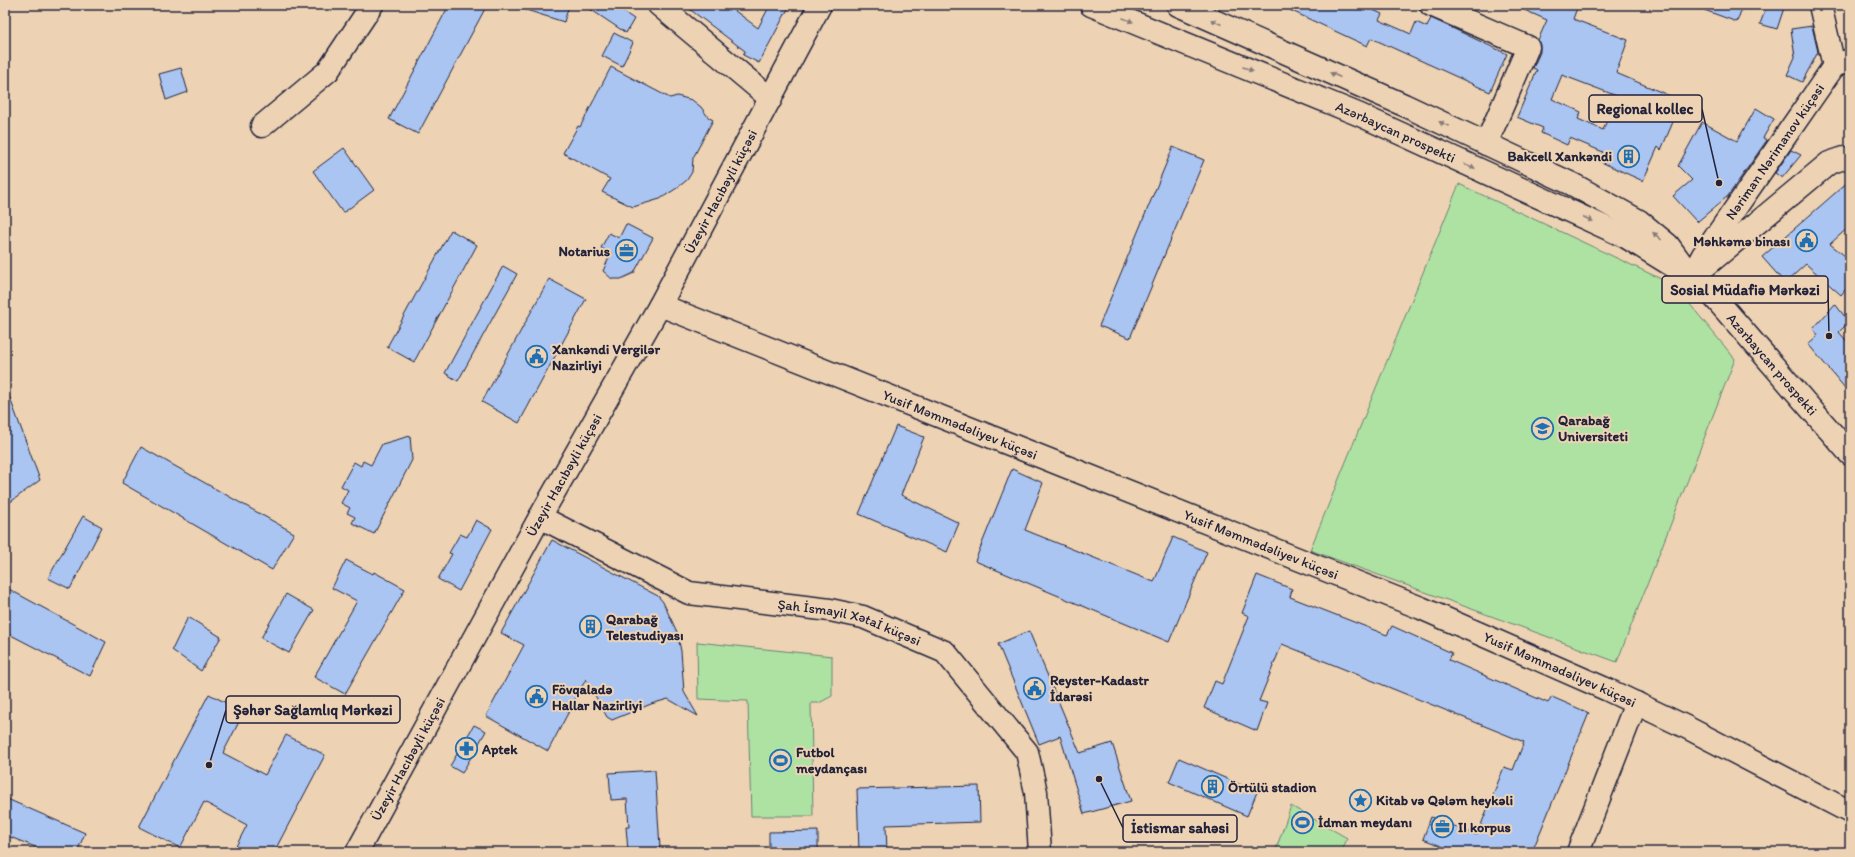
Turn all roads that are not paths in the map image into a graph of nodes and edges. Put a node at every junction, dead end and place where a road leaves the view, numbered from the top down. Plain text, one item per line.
1 (372, 5) edge
2 (659, 5) edge
3 (820, 5) edge
4 (1092, 5) edge
5 (1178, 5) edge
6 (1431, 5) edge
7 (1820, 5) edge
8 (1842, 63) edge
9 (772, 99) junction
10 (1404, 106) junction
11 (262, 126) dead end
12 (1393, 132) junction
13 (1486, 144) junction
14 (1850, 160) edge
15 (1691, 277) junction
16 (660, 305) junction
17 (1850, 454) edge
18 (540, 517) junction
19 (1636, 703) junction
20 (1850, 812) edge
21 (357, 852) edge
22 (1040, 852) edge
23 (1578, 852) edge

1 - 11 street
2 - 9 street
3 - 9 street, Üzeyir Hacıbəyli küçəsi
4 -> 12 street, Azərbaycan prospekti
10 -> 5 street, Azərbaycan prospekti
6 - 13 street
7 - 8 street, Nəriman Nərimanov küçəsi
8 - 15 street, Nəriman Nərimanov küçəsi
9 - 16 street, Üzeyir Hacıbəyli küçəsi
10 - 12 street
13 -> 10 street, Azərbaycan prospekti
12 -> 15 street, Azərbaycan prospekti
15 -> 13 street, Azərbaycan prospekti
14 - 15 street
15 - 17 street, Azərbaycan prospekti
16 - 18 street, Üzeyir Hacıbəyli küçəsi
16 - 19 street, Yusif Məmmədəliyev küçəsi
18 - 21 street, Üzeyir Hacıbəyli küçəsi
18 - 22 street, Şah İsmayil Xətaİ küçəsi
19 - 20 street, Yusif Məmmədəliyev küçəsi
19 - 23 street

